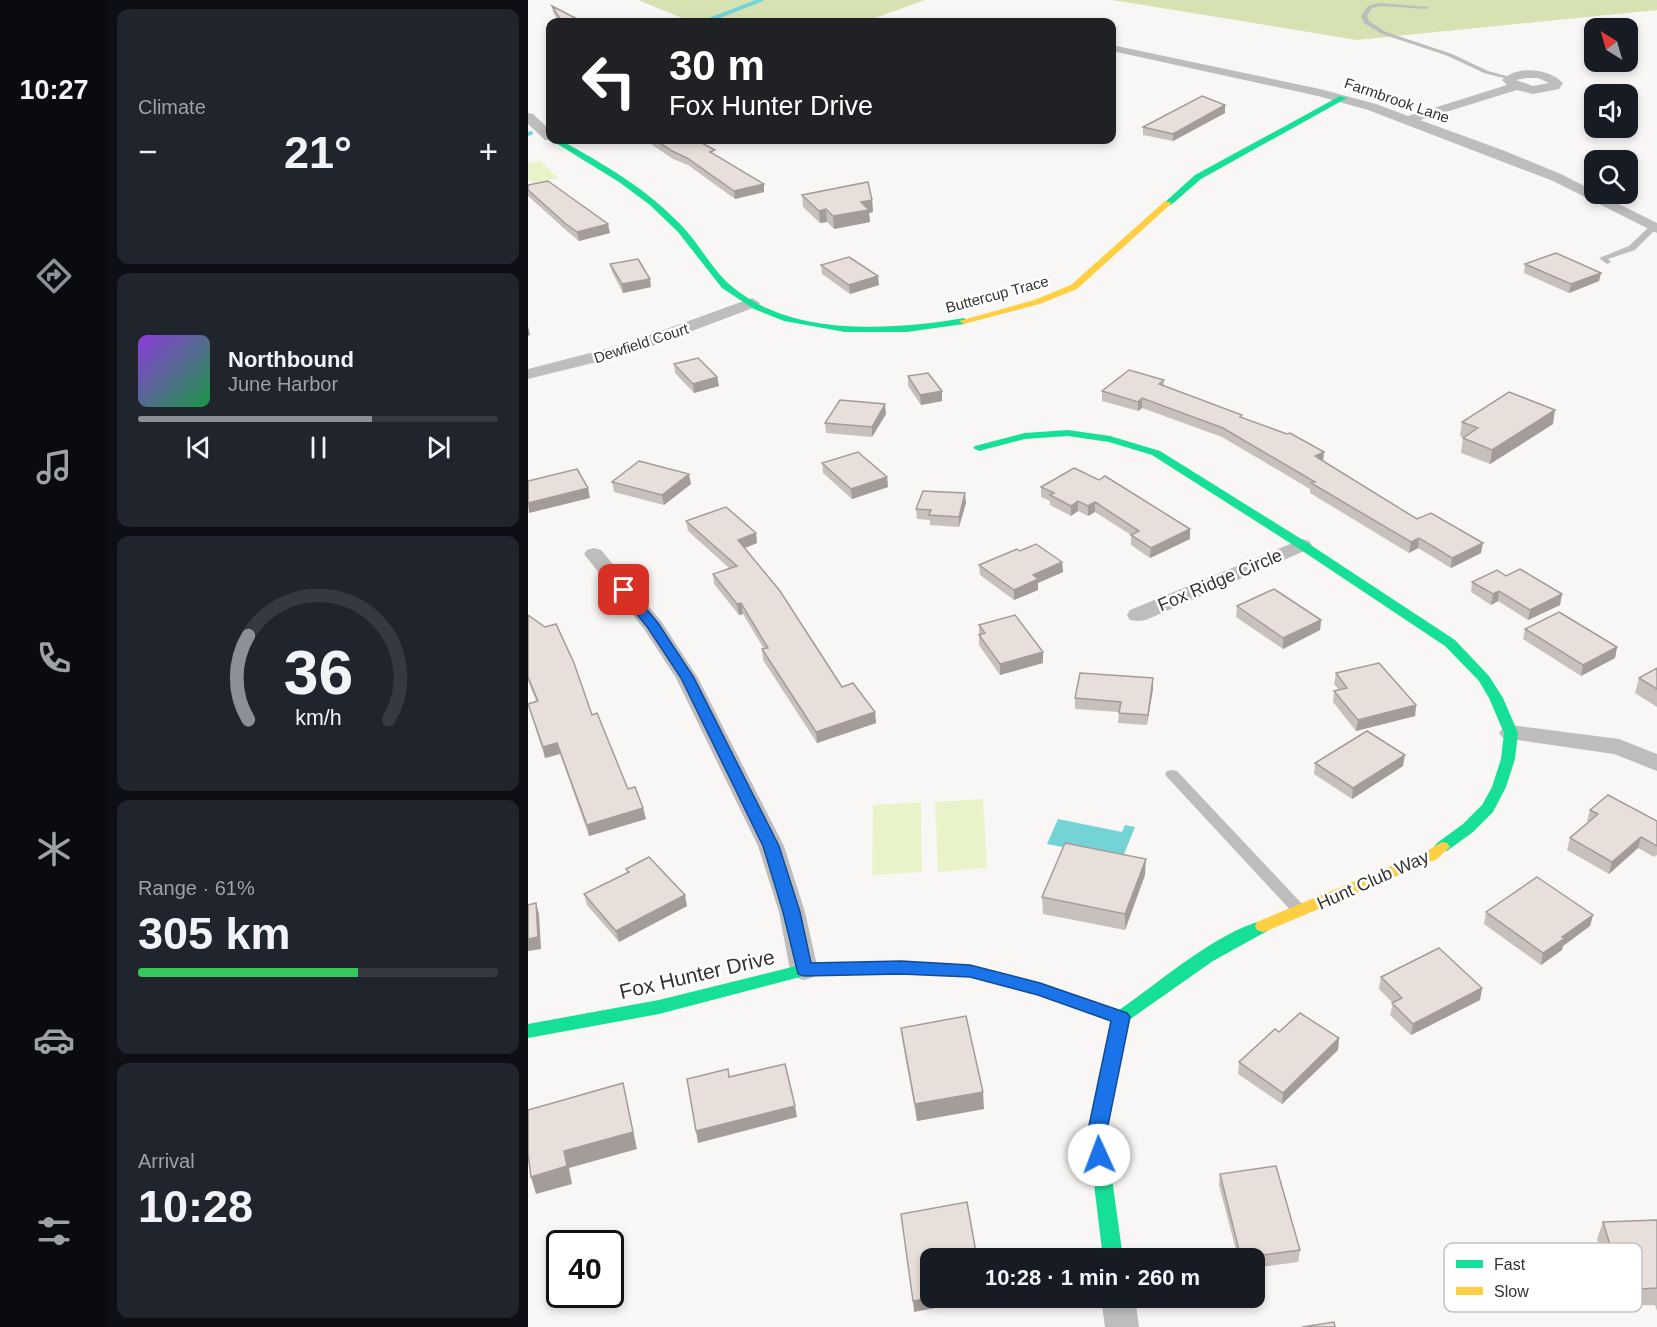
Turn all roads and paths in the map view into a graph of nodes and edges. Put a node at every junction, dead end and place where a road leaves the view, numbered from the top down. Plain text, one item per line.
1 (1426, 7) dead end
2 (1116, 49) edge
3 (1514, 82) joint
4 (1343, 98) junction
5 (528, 117) edge
6 (1408, 120) junction
7 (546, 133) edge
8 (562, 144) edge
9 (1655, 228) edge
10 (1607, 262) dead end
11 (752, 303) junction
12 (528, 374) edge
13 (979, 448) dead end
14 (1302, 545) junction
15 (594, 554) dead end
16 (1138, 615) dead end
17 (1511, 734) junction
18 (1657, 762) edge
19 (1172, 774) dead end
20 (1301, 911) junction
21 (804, 970) junction
22 (1121, 1017) junction
23 (528, 1031) edge
24 (1112, 1248) edge
25 (1119, 1308) edge
26 (1122, 1327) edge

1 - 3 lane
2 - 4 street, Farmbrook Lane
3 - 6 street
4 - 6 street, Farmbrook Lane
4 - 11 street, Buttercup Trace
5 - 7 street
6 - 9 street, Farmbrook Lane
8 - 11 street, Buttercup Trace
9 - 10 lane
11 - 12 street, Dewfield Court
13 - 14 street
14 - 16 street, Fox Ridge Circle
14 - 17 street
15 - 21 street
17 - 18 street
17 - 20 street, Hunt Club Way
19 - 20 lane
20 - 22 street, Hunt Club Way
21 - 22 street, Fox Hunter Drive
21 - 23 street, Fox Hunter Drive
22 - 24 street
25 - 26 street

